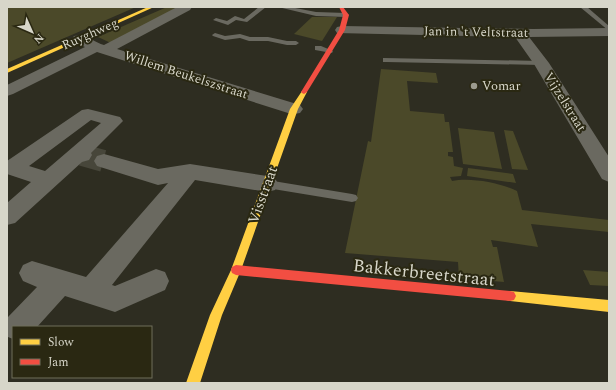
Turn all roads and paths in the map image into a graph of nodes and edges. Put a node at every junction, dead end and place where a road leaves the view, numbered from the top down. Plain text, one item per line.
1 (152, 7) edge
2 (186, 7) edge
3 (263, 7) edge
4 (281, 7) edge
5 (583, 7) edge
6 (344, 11) edge
7 (216, 20) dead end
8 (342, 30) junction
9 (609, 31) edge
10 (518, 32) junction
11 (215, 35) dead end
12 (79, 39) junction
13 (296, 43) dead end
14 (100, 48) junction
15 (318, 48) dead end
16 (329, 51) junction
17 (386, 60) dead end
18 (541, 64) junction
19 (7, 71) edge
20 (7, 91) edge
21 (294, 109) junction
22 (104, 161) tunnel mouth
23 (9, 168) edge
24 (190, 172) junction
25 (609, 174) edge
26 (48, 180) junction
27 (267, 184) junction
28 (352, 198) dead end
29 (7, 216) edge
30 (236, 270) junction
31 (32, 273) dead end
32 (156, 281) dead end
33 (60, 282) junction
34 (91, 291) junction
35 (609, 306) edge
36 (19, 326) edge
37 (193, 383) edge

1 - 12 street, Ruyghweg
2 - 14 street, Ruyghweg
3 - 7 lane
4 - 6 lane, Visstraat
5 - 9 lane
6 - 8 street, Visstraat
8 - 10 street, Jan in 't Veltstraat
8 - 16 street, Visstraat
9 - 10 street, Jan in 't Veltstraat
10 - 18 street, Vijzelstraat
11 - 13 lane
12 - 14 street, Willem Beukelszstraat
12 - 19 street, Ruyghweg
14 - 20 street, Ruyghweg
14 - 21 street, Willem Beukelszstraat
15 - 16 lane
16 - 21 street, Visstraat
17 - 18 lane
18 - 25 street, Vijzelstraat
21 - 27 street, Visstraat
22 - 24 street
23 - 26 street
23 - 26 street
24 - 27 street
24 - 34 street
26 - 29 street
27 - 28 lane
27 - 30 street, Visstraat
30 - 35 street, Bakkerbreetstraat
30 - 37 street, Visstraat
31 - 33 street
32 - 34 street
33 - 34 street
33 - 36 street

